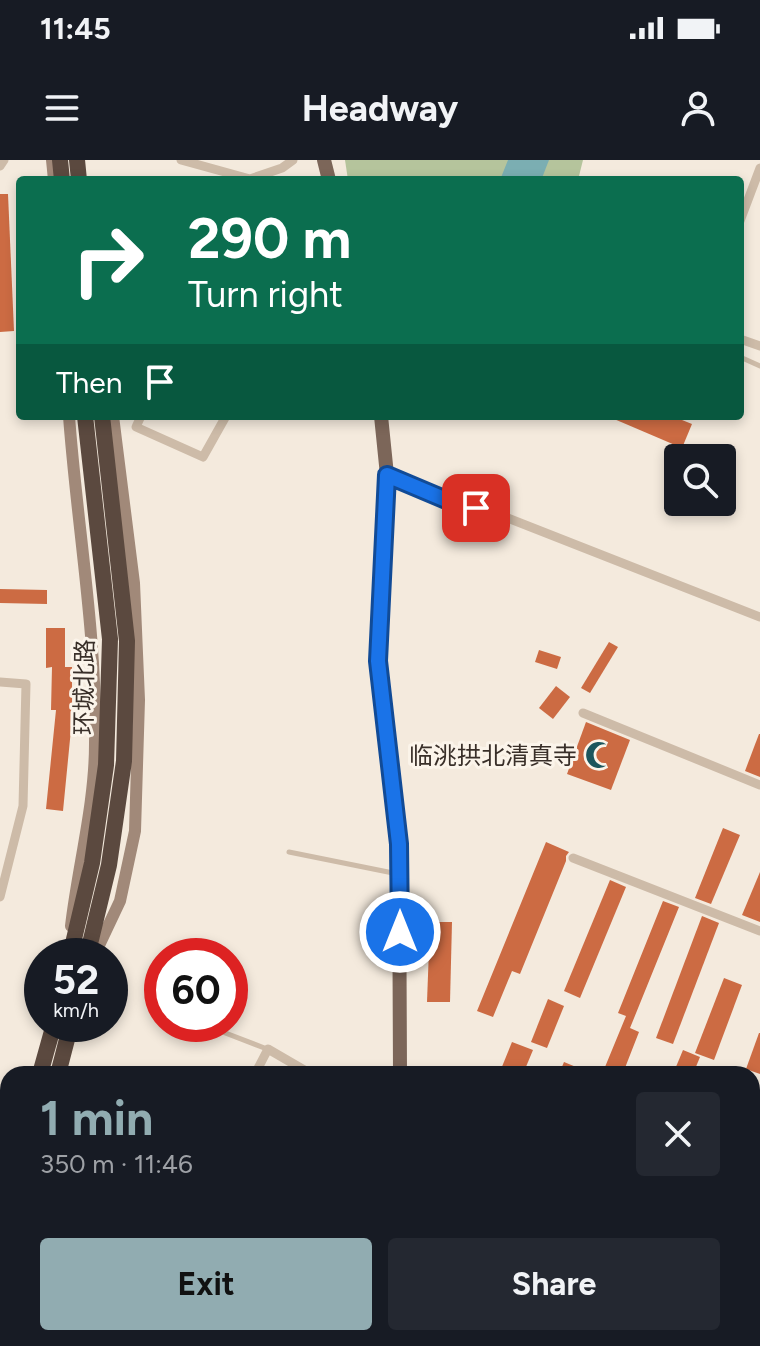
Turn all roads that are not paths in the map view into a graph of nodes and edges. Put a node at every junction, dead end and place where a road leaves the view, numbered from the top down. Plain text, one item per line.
1 (4, 160) edge
2 (181, 160) edge
3 (293, 160) edge
4 (0, 166) edge
5 (760, 168) edge
6 (236, 176) edge
7 (261, 176) edge
8 (744, 210) edge
9 (69, 420) edge
10 (85, 420) edge
11 (102, 420) edge
12 (114, 420) edge
13 (139, 420) edge
14 (224, 420) edge
15 (381, 420) edge
16 (387, 475) junction
17 (760, 617) edge
18 (0, 682) edge
19 (583, 713) dead end
20 (760, 785) edge
21 (289, 852) dead end
22 (573, 858) dead end
23 (399, 875) junction
24 (0, 897) edge
25 (760, 931) edge
26 (70, 938) edge
27 (73, 938) edge
28 (91, 938) edge
29 (103, 938) edge
30 (248, 1041) edge
31 (49, 1042) edge
32 (68, 1042) edge
33 (73, 1042) edge
34 (268, 1049) junction
35 (41, 1066) edge
36 (60, 1066) edge
37 (67, 1066) edge
38 (259, 1066) edge
39 (297, 1066) edge
40 (400, 1066) edge

1 - 4 street
2 - 6 street
3 - 7 street
5 - 8 street
9 - 26 main road
10 - 27 highway, 环城北路
11 - 28 highway, 环城北路
12 - 29 main road
13 - 14 street
15 - 16 main road
16 - 17 street
16 - 23 main road
18 - 24 street
19 - 20 street
21 - 23 lane
22 - 25 street
23 - 40 main road
30 - 34 lane
31 - 35 highway
32 - 36 highway
33 - 37 highway
34 - 38 street
34 - 39 street

